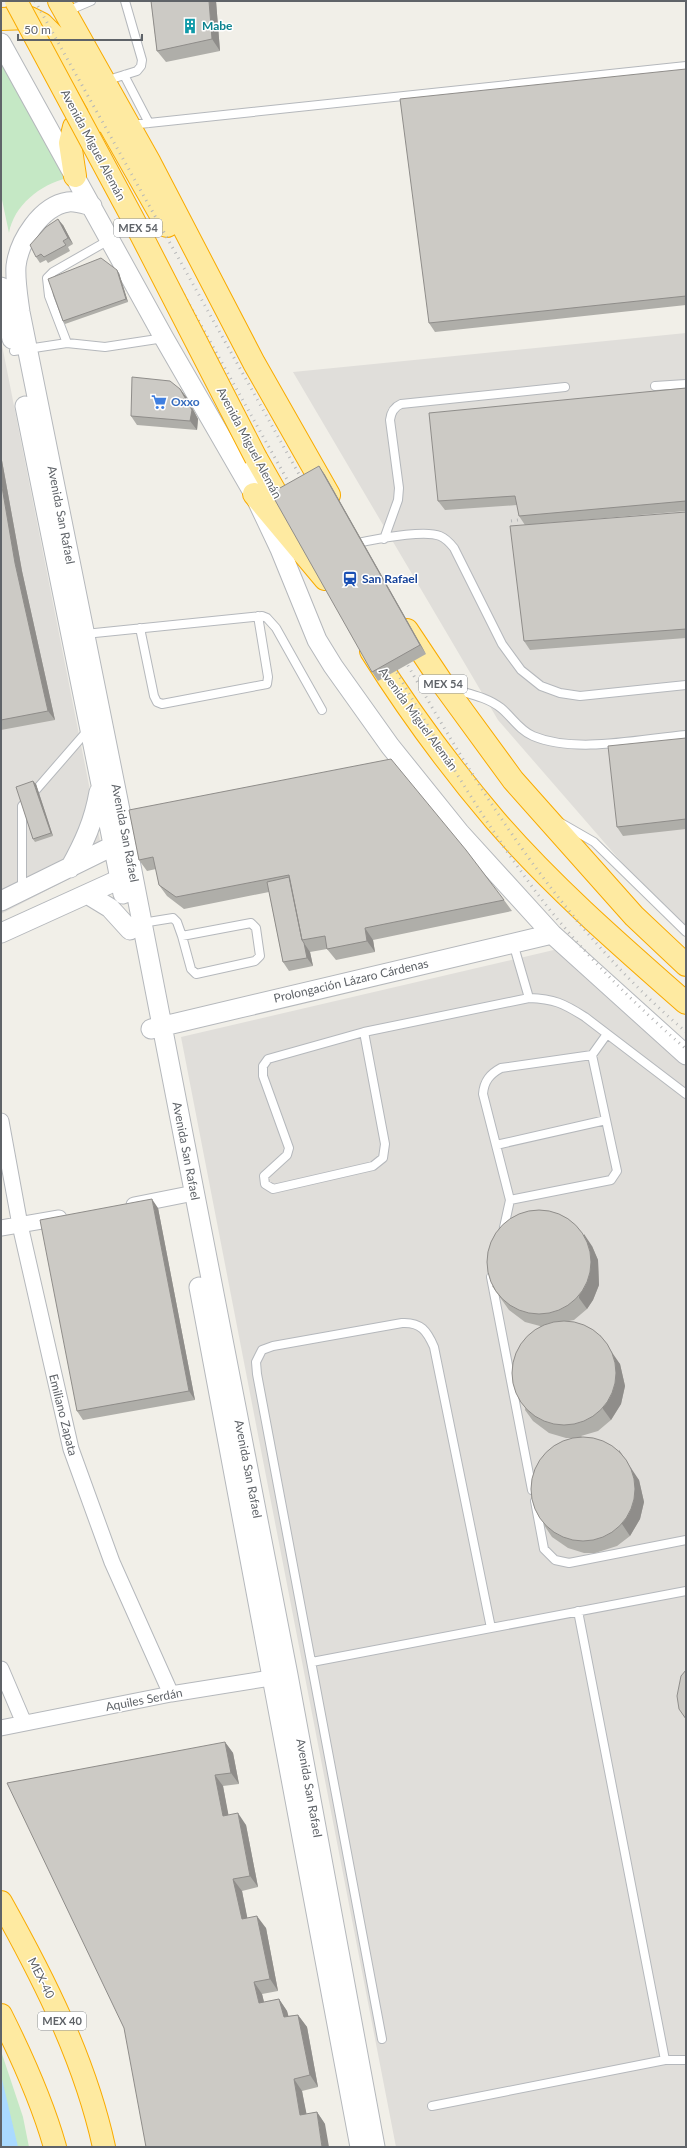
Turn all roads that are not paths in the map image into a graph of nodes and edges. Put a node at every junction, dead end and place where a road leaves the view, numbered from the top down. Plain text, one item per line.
1 (16, 1) edge
2 (91, 1) edge
3 (125, 1) edge
4 (62, 6) edge
5 (1, 19) edge
6 (1, 43) edge
7 (686, 66) edge
8 (114, 78) junction
9 (129, 125) junction
10 (75, 176) junction
11 (92, 206) junction
12 (110, 239) junction
13 (1, 287) edge
14 (164, 338) junction
15 (67, 343) junction
16 (21, 350) junction
17 (686, 384) edge
18 (655, 386) dead end
19 (564, 387) dead end
20 (254, 494) junction
21 (348, 529) junction
22 (384, 538) junction
23 (367, 562) edge
24 (397, 614) edge
25 (258, 616) junction
26 (140, 628) junction
27 (359, 633) edge
28 (85, 634) junction
29 (686, 685) edge
30 (444, 687) junction
31 (322, 710) dead end
32 (89, 728) junction
33 (686, 735) edge
34 (101, 783) junction
35 (545, 816) junction
36 (120, 843) junction
37 (70, 868) junction
38 (127, 876) junction
39 (22, 891) junction
40 (87, 894) junction
41 (1, 900) edge
42 (136, 926) junction
43 (686, 932) edge
44 (1, 933) edge
45 (552, 934) junction
46 (182, 936) junction
47 (513, 943) junction
48 (686, 965) edge
49 (529, 998) junction
50 (686, 1002) edge
51 (156, 1027) junction
52 (364, 1032) junction
53 (607, 1034) junction
54 (592, 1055) junction
55 (686, 1055) edge
56 (686, 1094) edge
57 (606, 1120) junction
58 (1, 1121) edge
59 (496, 1145) junction
60 (188, 1194) junction
61 (510, 1200) junction
62 (120, 1207) edge
63 (74, 1215) edge
64 (20, 1225) junction
65 (1, 1228) edge
66 (499, 1241) edge
67 (491, 1265) edge
68 (686, 1540) edge
69 (686, 1590) edge
70 (578, 1611) junction
71 (491, 1628) junction
72 (312, 1662) junction
73 (1, 1669) edge
74 (280, 1677) junction
75 (171, 1694) junction
76 (24, 1723) junction
77 (1, 1728) edge
78 (1, 1902) edge
79 (1, 2014) edge
80 (382, 2039) dead end
81 (665, 2060) junction
82 (686, 2060) edge
83 (432, 2106) dead end
84 (55, 2147) edge
85 (104, 2147) edge
86 (360, 2147) edge
87 (375, 2147) edge

1 - 20 highway, Avenida Miguel Alemán / MEX 54, bridge
2 - 4 lane
3 - 8 lane
4 - 8 highway
5 - 9 highway
6 - 10 street, Avenida Miguel Alemán
7 - 9 lane
8 - 9 highway
9 - 10 highway
9 - 21 highway
10 - 11 street, Avenida Miguel Alemán
11 - 12 street, Avenida Miguel Alemán
11 - 16 street, Avenida San Rafael
12 - 14 street, Avenida Miguel Alemán
12 - 15 lane
13 - 16 street, Avenida San Rafael
14 - 15 lane
14 - 20 street, Avenida Miguel Alemán
15 - 16 lane
16 - 28 street, Avenida San Rafael
16 - 32 street, Avenida San Rafael
17 - 18 lane
19 - 22 lane
20 - 45 street, Avenida Miguel Alemán
21 - 22 lane
21 - 23 highway
22 - 29 lane
24 - 30 highway, MEX 54
25 - 26 lane
25 - 26 lane
25 - 31 lane
26 - 28 lane
27 - 50 highway, Avenida Miguel Alemán / MEX 54
28 - 36 street, Avenida San Rafael
30 - 33 lane
30 - 35 highway, MEX 54
32 - 34 street, Avenida San Rafael
32 - 39 lane
34 - 36 street, Avenida San Rafael
34 - 37 street
35 - 43 lane
35 - 48 highway, MEX 54
36 - 37 street
36 - 38 street, Avenida San Rafael
37 - 39 street
38 - 40 street
38 - 42 street, Avenida San Rafael
39 - 41 street
40 - 42 street
40 - 44 street
42 - 46 lane
42 - 51 street, Avenida San Rafael
45 - 47 street, Prolongación Lázaro Cárdenas
45 - 55 street, Avenida Miguel Alemán
46 - 46 lane
47 - 49 lane
47 - 51 street, Prolongación Lázaro Cárdenas
49 - 52 lane
49 - 53 lane
51 - 60 street, Avenida San Rafael
52 - 52 lane
53 - 54 lane
53 - 56 lane
54 - 57 lane
54 - 59 lane
57 - 59 lane
57 - 61 lane
58 - 64 street, Emiliano Zapata
59 - 61 lane
60 - 62 street
60 - 74 street, Avenida San Rafael
61 - 66 lane
63 - 64 street
64 - 65 street
64 - 75 street, Emiliano Zapata
67 - 68 lane
69 - 70 lane
70 - 71 lane
70 - 81 lane
71 - 72 lane
71 - 72 lane
72 - 80 lane
73 - 76 street
74 - 75 street, Aquiles Serdán
74 - 86 street, Avenida San Rafael
74 - 87 street, Avenida San Rafael
75 - 76 street, Aquiles Serdán
76 - 77 street, Aquiles Serdán
78 - 85 highway, MEX-40 / MEX 40
79 - 84 highway
81 - 82 lane
81 - 83 lane

